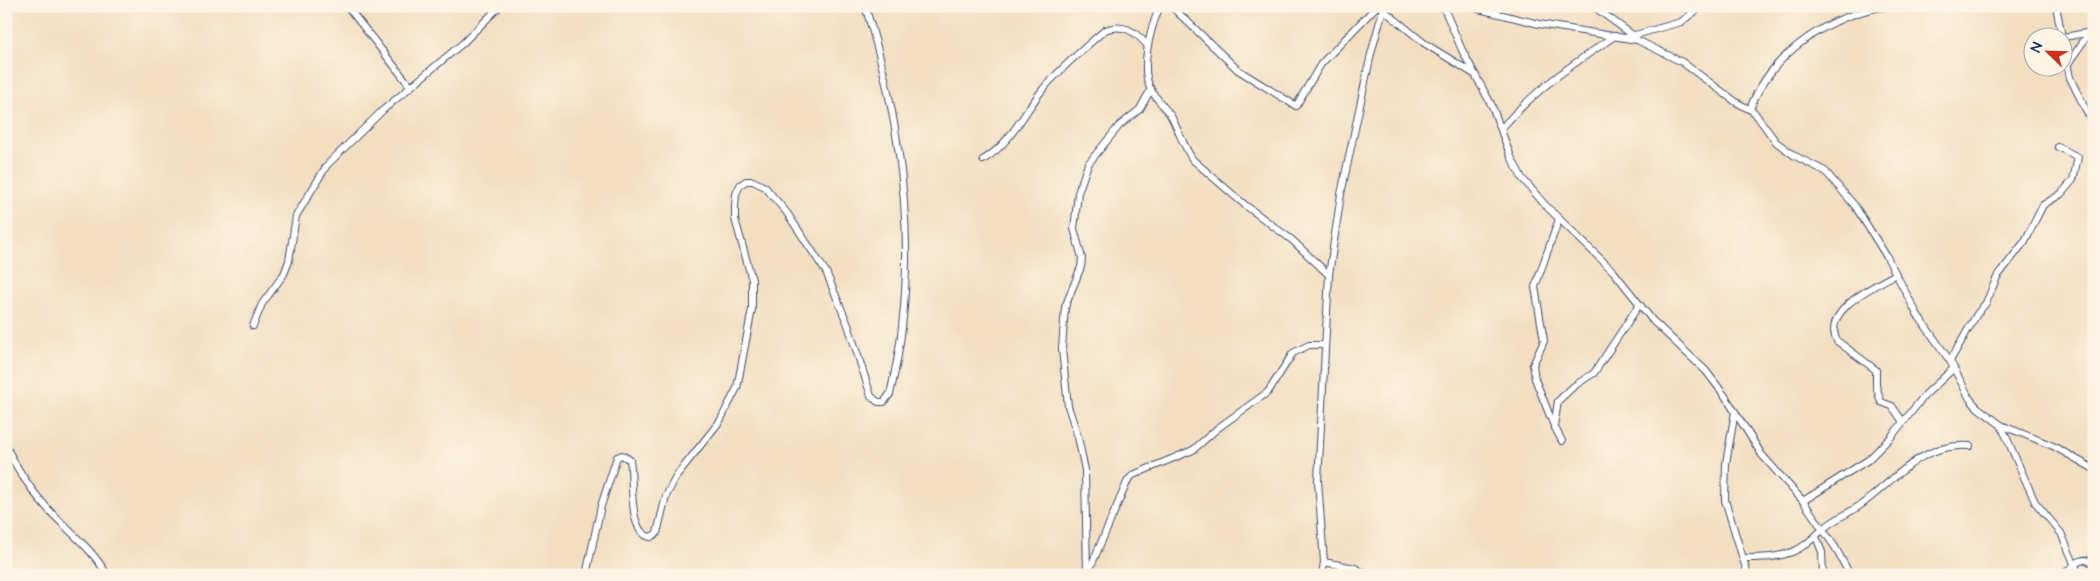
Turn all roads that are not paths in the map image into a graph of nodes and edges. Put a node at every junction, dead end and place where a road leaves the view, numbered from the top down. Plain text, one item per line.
1 (347, 6) edge
2 (500, 6) edge
3 (864, 6) edge
4 (1160, 6) edge
5 (1171, 6) edge
6 (1443, 6) edge
7 (1467, 6) edge
8 (1593, 6) edge
9 (1702, 6) edge
10 (1887, 6) edge
11 (2056, 6) edge
12 (1381, 7) edge
13 (2062, 28) edge
14 (2093, 30) edge
15 (2072, 35) edge
16 (1615, 36) junction
17 (1630, 36) junction
18 (1147, 45) junction
19 (2072, 58) edge
20 (1476, 76) junction
21 (2070, 78) edge
22 (410, 86) junction
23 (1150, 89) junction
24 (1750, 109) junction
25 (2093, 124) edge
26 (1501, 129) junction
27 (2058, 147) dead end
28 (983, 160) dead end
29 (1559, 219) junction
30 (1896, 274) junction
31 (1329, 275) junction
32 (1639, 305) junction
33 (253, 326) dead end
34 (1324, 345) junction
35 (1950, 361) junction
36 (1954, 368) junction
37 (1735, 412) junction
38 (1903, 422) junction
39 (2001, 425) junction
40 (1554, 426) junction
41 (1562, 441) dead end
42 (6, 446) edge
43 (1970, 446) dead end
44 (2094, 469) edge
45 (1803, 500) junction
46 (1823, 529) junction
47 (1816, 537) junction
48 (1744, 558) junction
49 (1324, 562) junction
50 (2076, 564) junction
51 (2094, 565) edge
52 (107, 575) edge
53 (586, 575) edge
54 (1087, 575) edge
55 (1322, 575) edge
56 (1368, 575) edge
57 (1748, 575) edge
58 (1823, 575) edge
59 (1850, 575) edge
60 (2063, 575) edge
61 (2079, 575) edge

1 - 22 street
2 - 22 street
3 - 53 street
4 - 18 street
5 - 12 street
6 - 20 street
7 - 16 street
8 - 17 street
9 - 17 street
10 - 24 street
11 - 13 street
12 - 20 street
12 - 31 street
14 - 15 street
14 - 19 street
16 - 17 street
16 - 26 street
17 - 24 street
18 - 23 street
18 - 28 street
20 - 26 street
21 - 25 street
22 - 33 street
23 - 31 street
23 - 54 street
24 - 30 street
26 - 29 street
27 - 35 street
29 - 32 street
29 - 40 street
30 - 35 street
30 - 38 street
31 - 34 street
32 - 37 street
32 - 40 street
34 - 49 street
34 - 54 street
35 - 36 street
36 - 38 street
36 - 39 street
37 - 45 street
37 - 48 street
38 - 45 street
39 - 44 street
39 - 50 street
40 - 41 street
42 - 52 street
43 - 46 street
45 - 46 street
46 - 47 street
46 - 59 street
47 - 48 street
47 - 58 street
48 - 57 street
49 - 55 street
49 - 56 street
50 - 51 street
50 - 60 street
50 - 61 street

